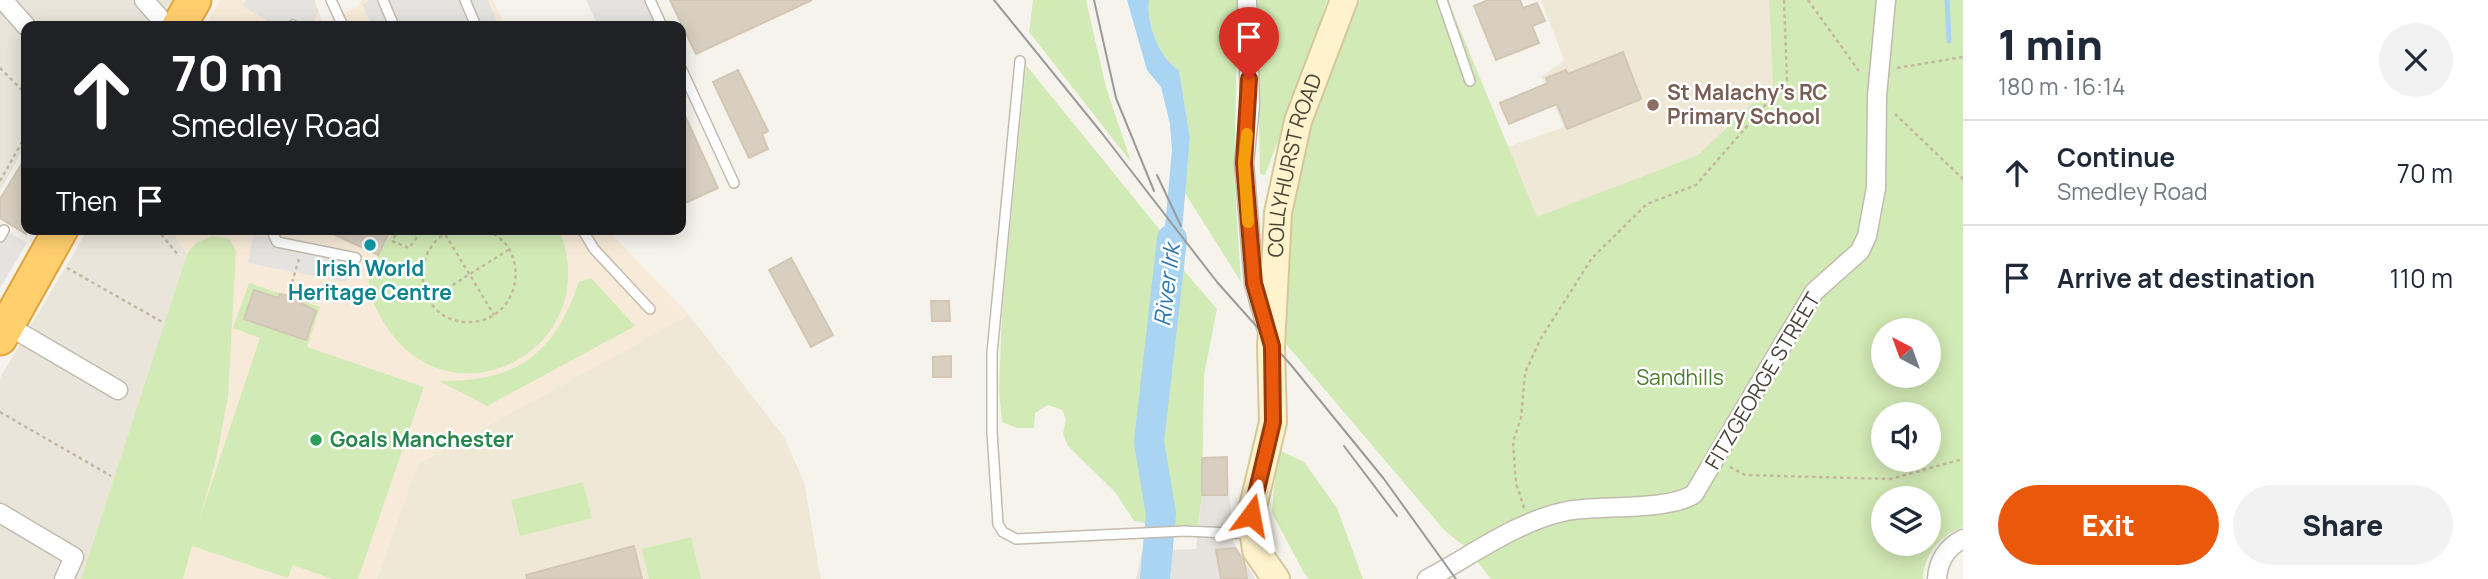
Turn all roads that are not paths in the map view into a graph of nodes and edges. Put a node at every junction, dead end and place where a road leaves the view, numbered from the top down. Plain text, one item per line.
1 (3, 0) edge
2 (144, 0) edge
3 (194, 0) edge
4 (331, 0) edge
5 (383, 0) edge
6 (465, 0) edge
7 (650, 0) edge
8 (1247, 0) edge
9 (1344, 0) edge
10 (1442, 0) edge
11 (1886, 0) edge
12 (22, 21) edge
13 (163, 21) edge
14 (182, 21) edge
15 (341, 21) edge
16 (392, 21) edge
17 (474, 21) edge
18 (660, 21) edge
19 (1020, 61) dead end
20 (686, 79) edge
21 (1469, 81) dead end
22 (734, 183) dead end
23 (274, 235) edge
24 (586, 235) edge
25 (53, 243) edge
26 (356, 258) dead end
27 (650, 309) dead end
28 (4, 332) edge
29 (1272, 346) junction
30 (118, 390) dead end
31 (0, 513) edge
32 (1254, 535) junction
33 (1963, 539) edge
34 (64, 579) edge
35 (1276, 579) edge
36 (1427, 579) edge
37 (1937, 579) edge

1 - 12 street
2 - 13 street
3 - 14 highway
4 - 15 lane
5 - 16 lane
6 - 17 lane
7 - 18 lane
8 - 29 street
9 - 29 street, COLLYHURST ROAD
10 - 21 lane
11 - 36 street, FITZGEORGE STREET
19 - 32 lane
20 - 22 lane
23 - 26 lane
24 - 27 lane
25 - 28 highway
28 - 30 street
29 - 32 street, COLLYHURST ROAD
31 - 34 street
32 - 35 street, COLLYHURST ROAD
33 - 37 street

